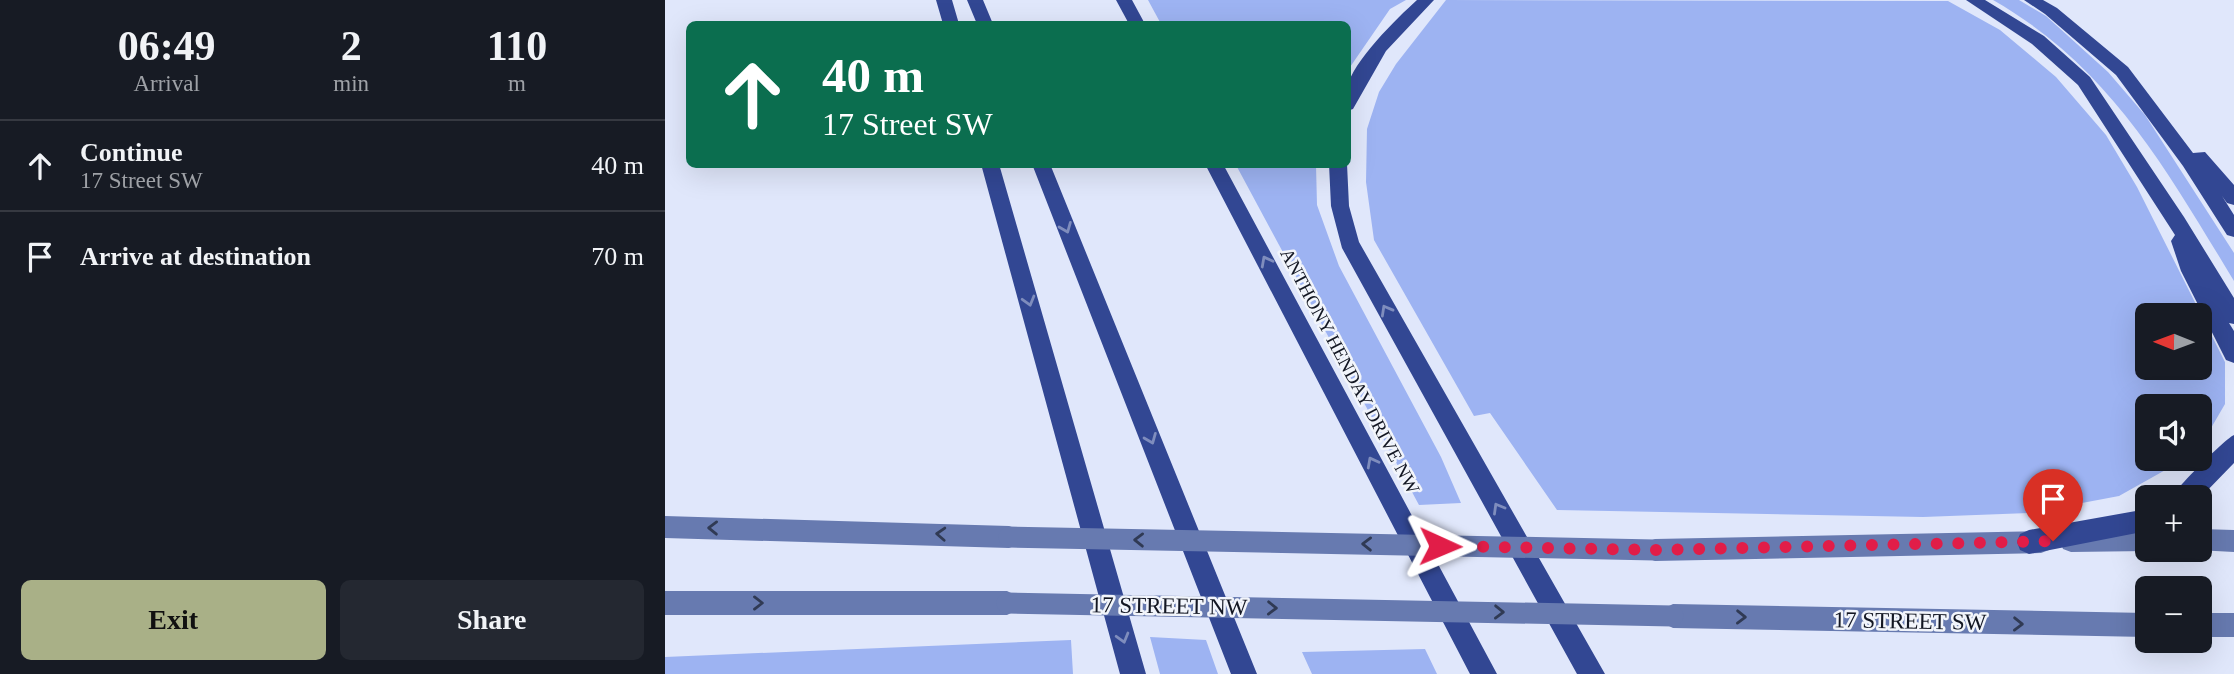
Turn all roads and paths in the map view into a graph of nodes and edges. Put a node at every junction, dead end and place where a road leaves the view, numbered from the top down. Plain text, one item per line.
1 (944, 0) edge
2 (975, 0) edge
3 (1124, 0) edge
4 (1426, 0) edge
5 (1974, 0) edge
6 (2032, 0) edge
7 (950, 21) edge
8 (984, 21) edge
9 (1135, 21) edge
10 (2122, 71) junction
11 (1351, 96) edge
12 (991, 168) edge
13 (1043, 168) edge
14 (1216, 168) edge
15 (1338, 168) edge
16 (2234, 198) edge
17 (2177, 222) junction
18 (2234, 230) edge
19 (2234, 316) edge
20 (2234, 354) edge
21 (2234, 445) edge
22 (2197, 485) edge
23 (2135, 522) edge
24 (665, 527) edge
25 (2135, 540) edge
26 (2212, 540) edge
27 (2234, 541) edge
28 (2029, 542) junction
29 (665, 603) edge
30 (1673, 616) joint
31 (2135, 625) edge
32 (2212, 625) edge
33 (2234, 625) edge
34 (1133, 674) edge
35 (1244, 674) edge
36 (1484, 674) edge
37 (1592, 674) edge

1 - 7 highway
2 - 8 highway
3 - 9 highway
4 - 11 highway
5 - 17 highway
6 - 10 highway
10 - 16 highway
10 - 18 highway
12 -> 34 highway
13 -> 35 highway
36 -> 14 highway, ANTHONY HENDAY DRIVE NW
37 -> 15 highway
17 - 19 highway
17 - 20 highway
21 - 22 highway
23 - 28 highway
28 -> 24 main road, bridge
25 - 28 main road
26 - 27 main road
29 -> 30 main road, 17 STREET NW, bridge
30 -> 31 main road, 17 STREET SW
32 - 33 main road

